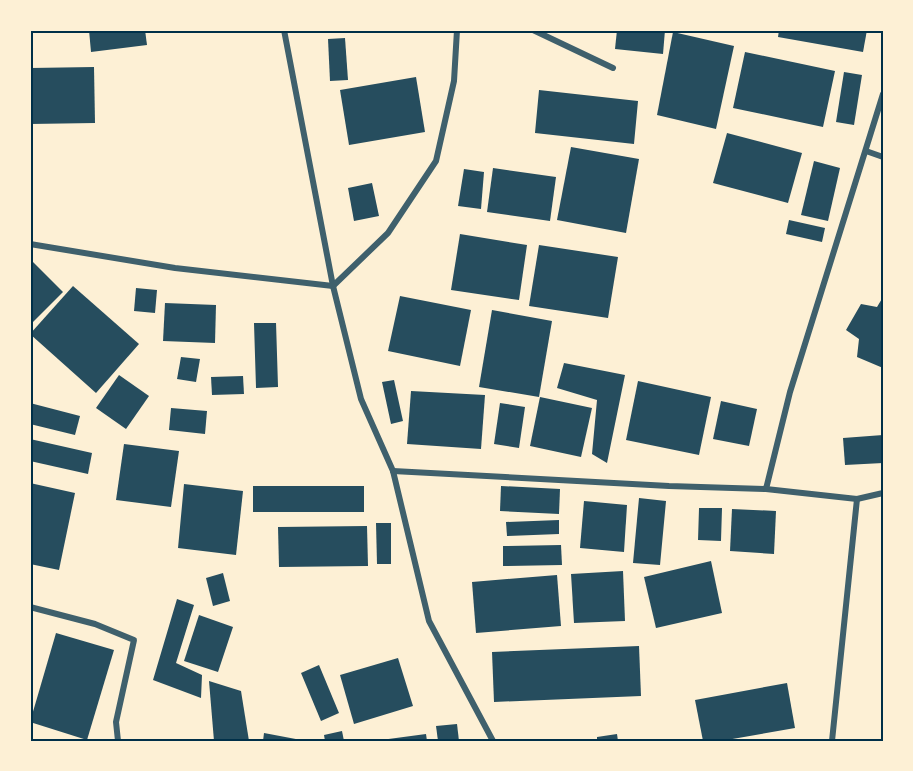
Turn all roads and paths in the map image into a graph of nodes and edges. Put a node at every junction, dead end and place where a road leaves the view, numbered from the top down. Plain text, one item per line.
1 (284, 30) edge
2 (457, 30) edge
3 (533, 30) edge
4 (613, 68) dead end
5 (883, 94) edge
6 (866, 151) junction
7 (883, 157) edge
8 (30, 244) edge
9 (333, 286) junction
10 (393, 471) junction
11 (766, 489) junction
12 (883, 493) edge
13 (857, 499) junction
14 (30, 607) edge
15 (118, 741) edge
16 (493, 741) edge
17 (832, 741) edge

1 - 9 street
2 - 9 street
3 - 4 street
5 - 6 street
6 - 7 street
6 - 11 street
8 - 9 street
9 - 10 street
10 - 11 street
10 - 16 street
11 - 13 street
12 - 13 street
13 - 17 street
14 - 15 street

